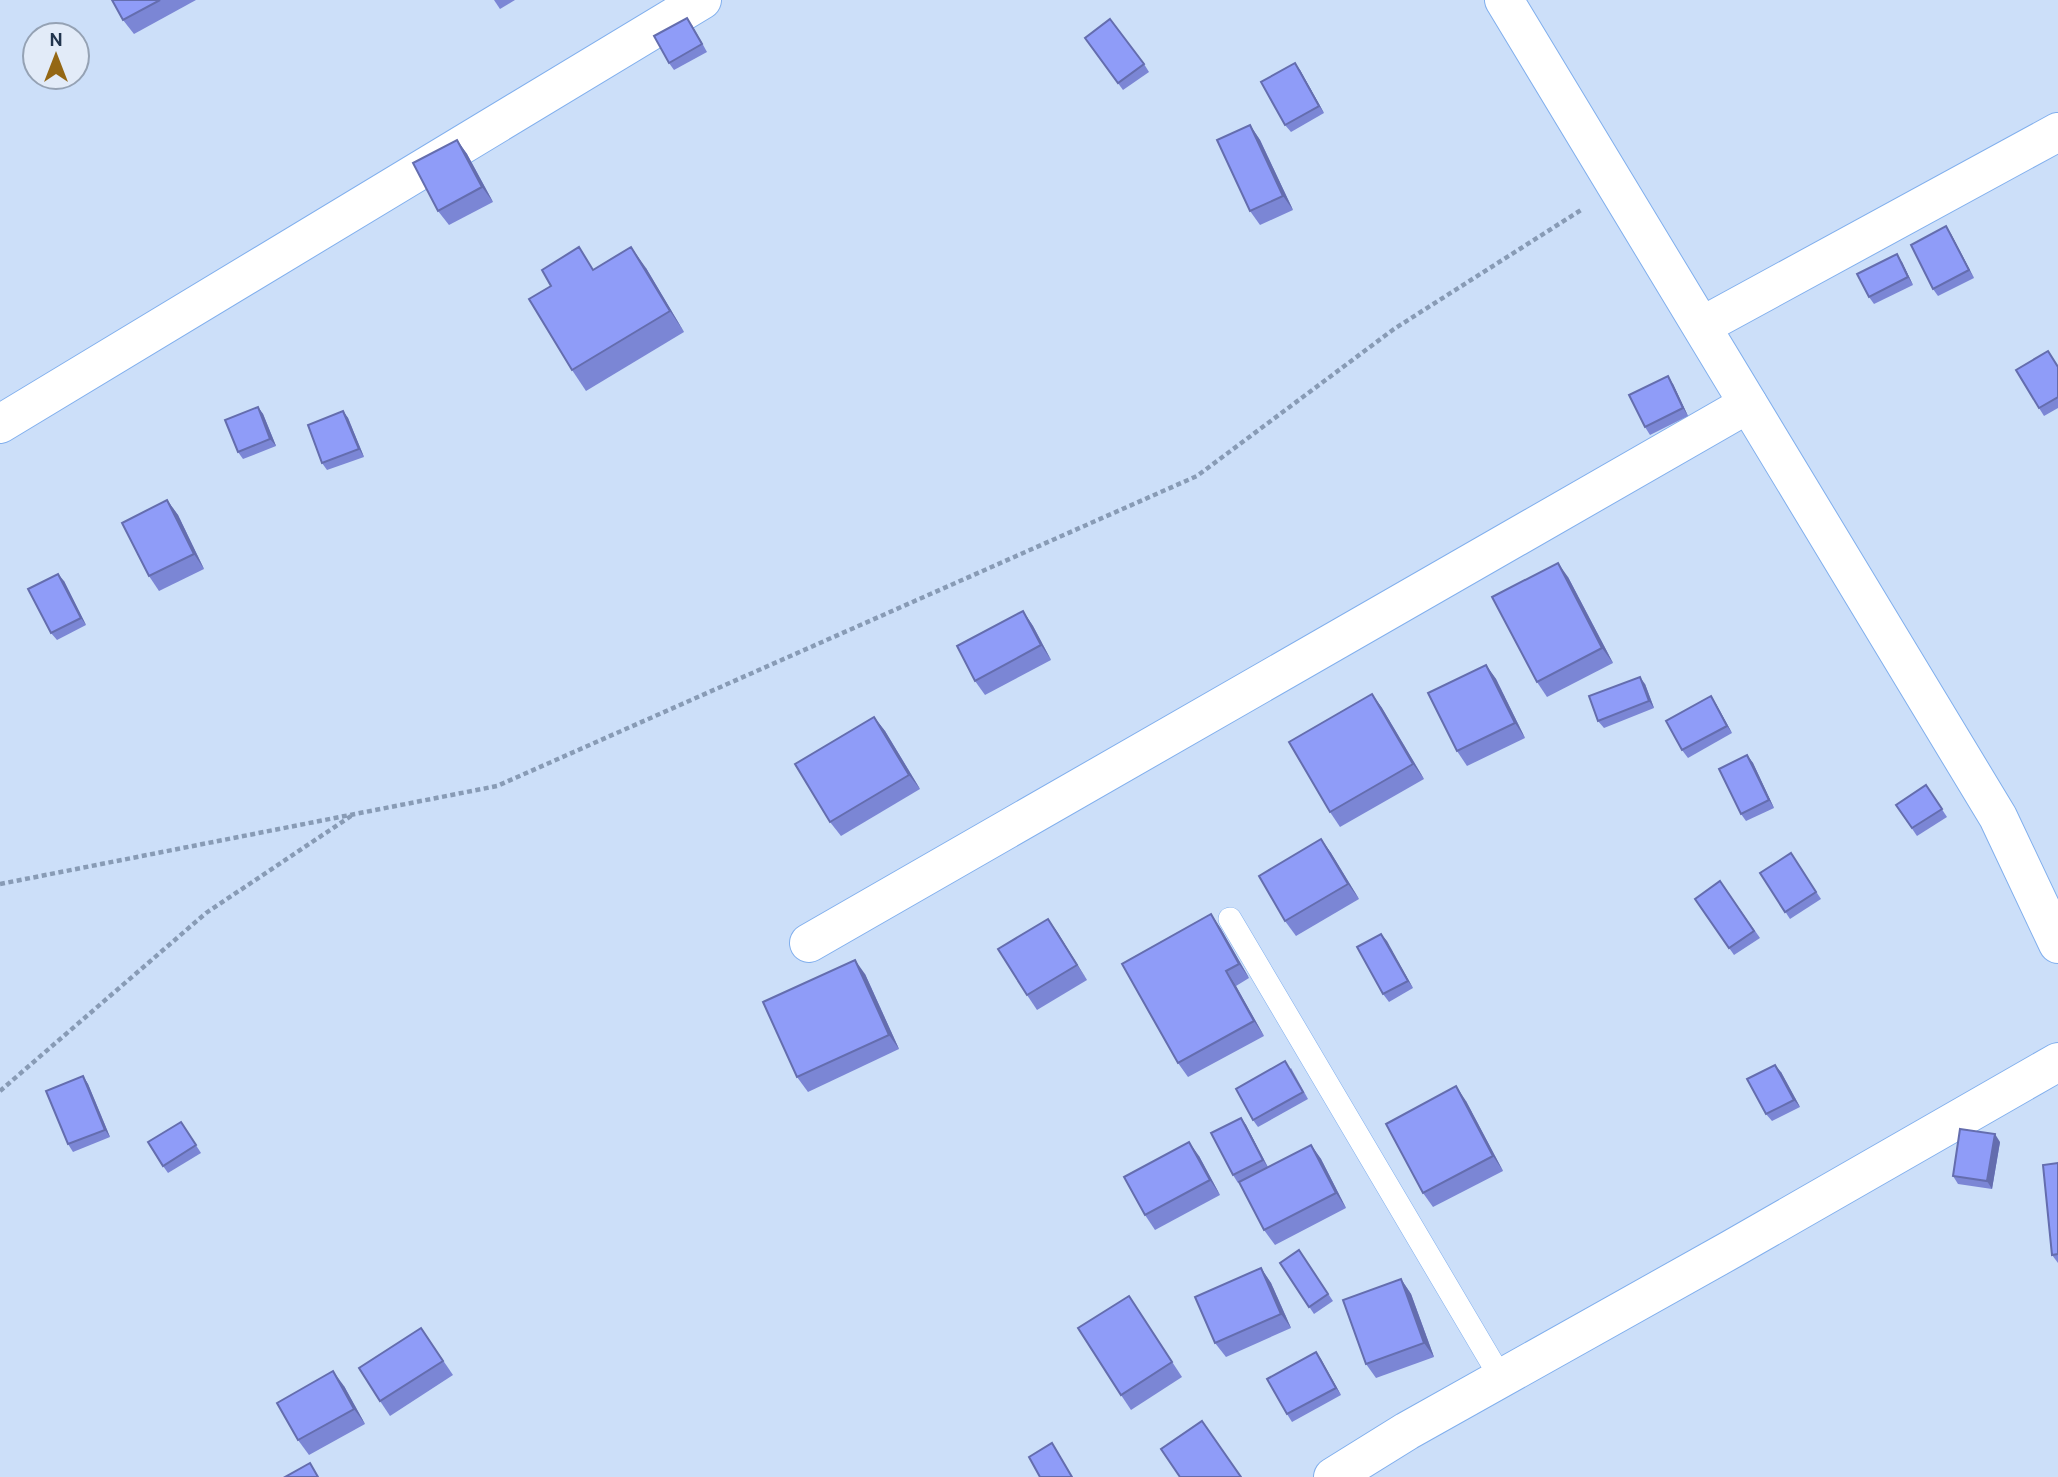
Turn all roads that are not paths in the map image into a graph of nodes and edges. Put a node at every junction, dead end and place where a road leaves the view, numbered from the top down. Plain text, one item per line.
1 (702, 0) edge
2 (1504, 0) edge
3 (2058, 132) edge
4 (1702, 326) junction
5 (1748, 404) junction
6 (0, 424) edge
7 (1230, 919) dead end
8 (809, 943) dead end
9 (2058, 944) edge
10 (2058, 1062) edge
11 (1501, 1378) junction
12 (1333, 1477) edge

1 - 6 street
2 - 4 street
3 - 4 street
4 - 5 street
5 - 8 street
5 - 9 street
7 - 11 lane
10 - 11 street
11 - 12 street

